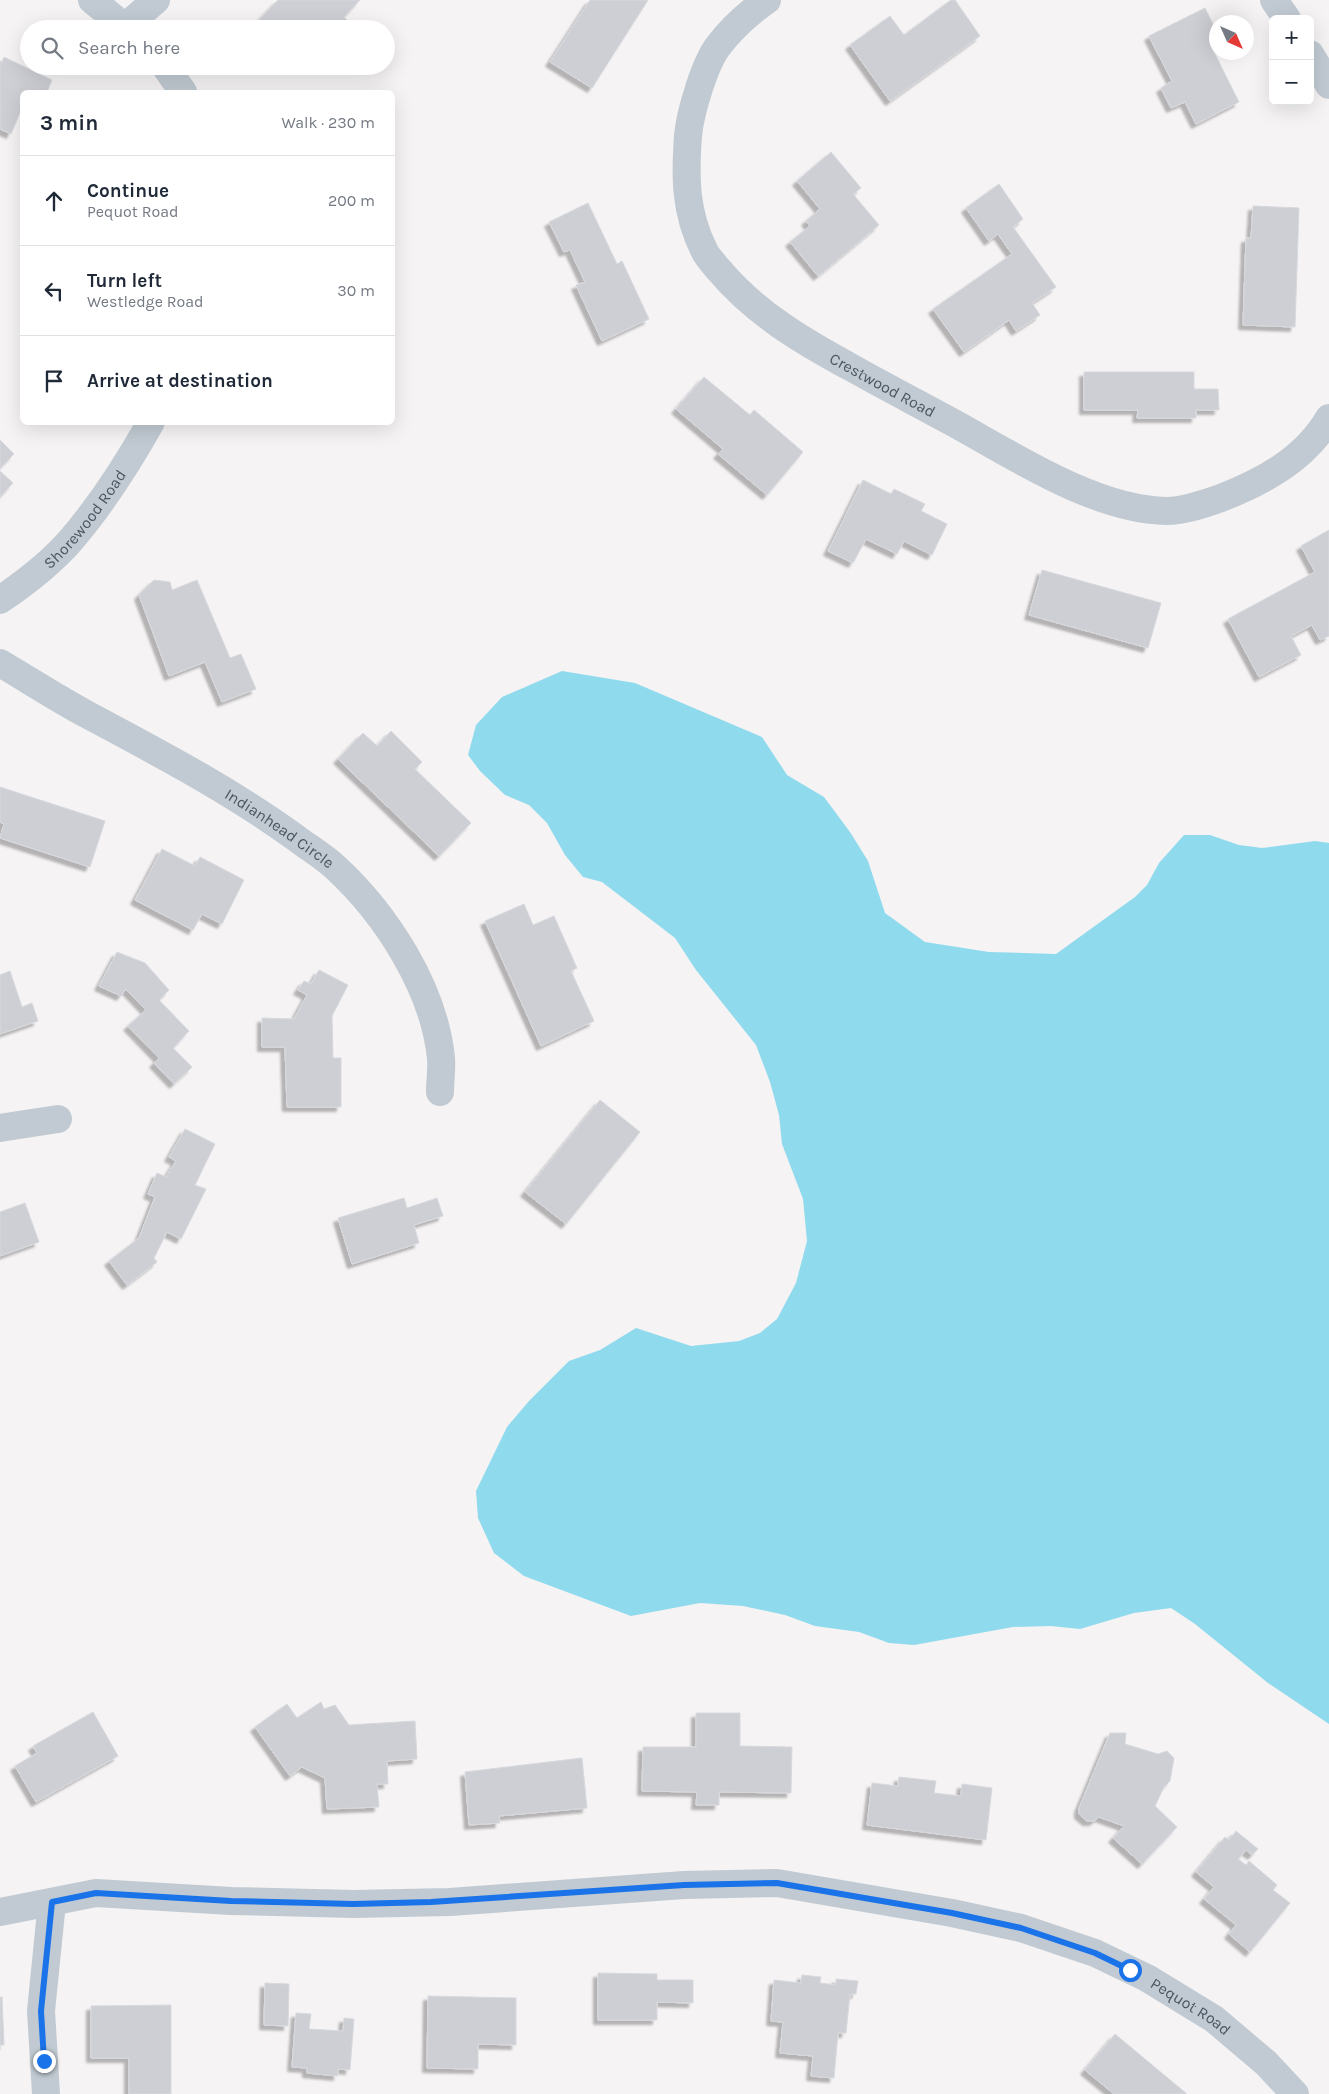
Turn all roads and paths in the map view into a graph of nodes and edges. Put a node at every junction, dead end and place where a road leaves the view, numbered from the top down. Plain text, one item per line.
1 (92, 0) edge
2 (156, 0) edge
3 (767, 0) edge
4 (1274, 0) edge
5 (1284, 15) edge
6 (116, 20) edge
7 (135, 20) edge
8 (1314, 60) edge
9 (171, 75) edge
10 (1329, 85) edge
11 (181, 90) edge
12 (1329, 418) edge
13 (149, 425) edge
14 (0, 600) edge
15 (0, 663) edge
16 (440, 1092) dead end
17 (58, 1119) dead end
18 (0, 1128) edge
19 (52, 1902) junction
20 (0, 1912) edge
21 (46, 2094) edge
22 (1295, 2094) edge

1 - 6 street
2 - 7 street
3 - 12 street, Crestwood Road
4 - 5 street
8 - 10 street
9 - 11 street
13 - 14 street, Shorewood Road
15 - 16 street, Indianhead Circle
17 - 18 street
19 - 20 street, Pequot Road
19 - 21 street
19 - 22 street, Pequot Road

